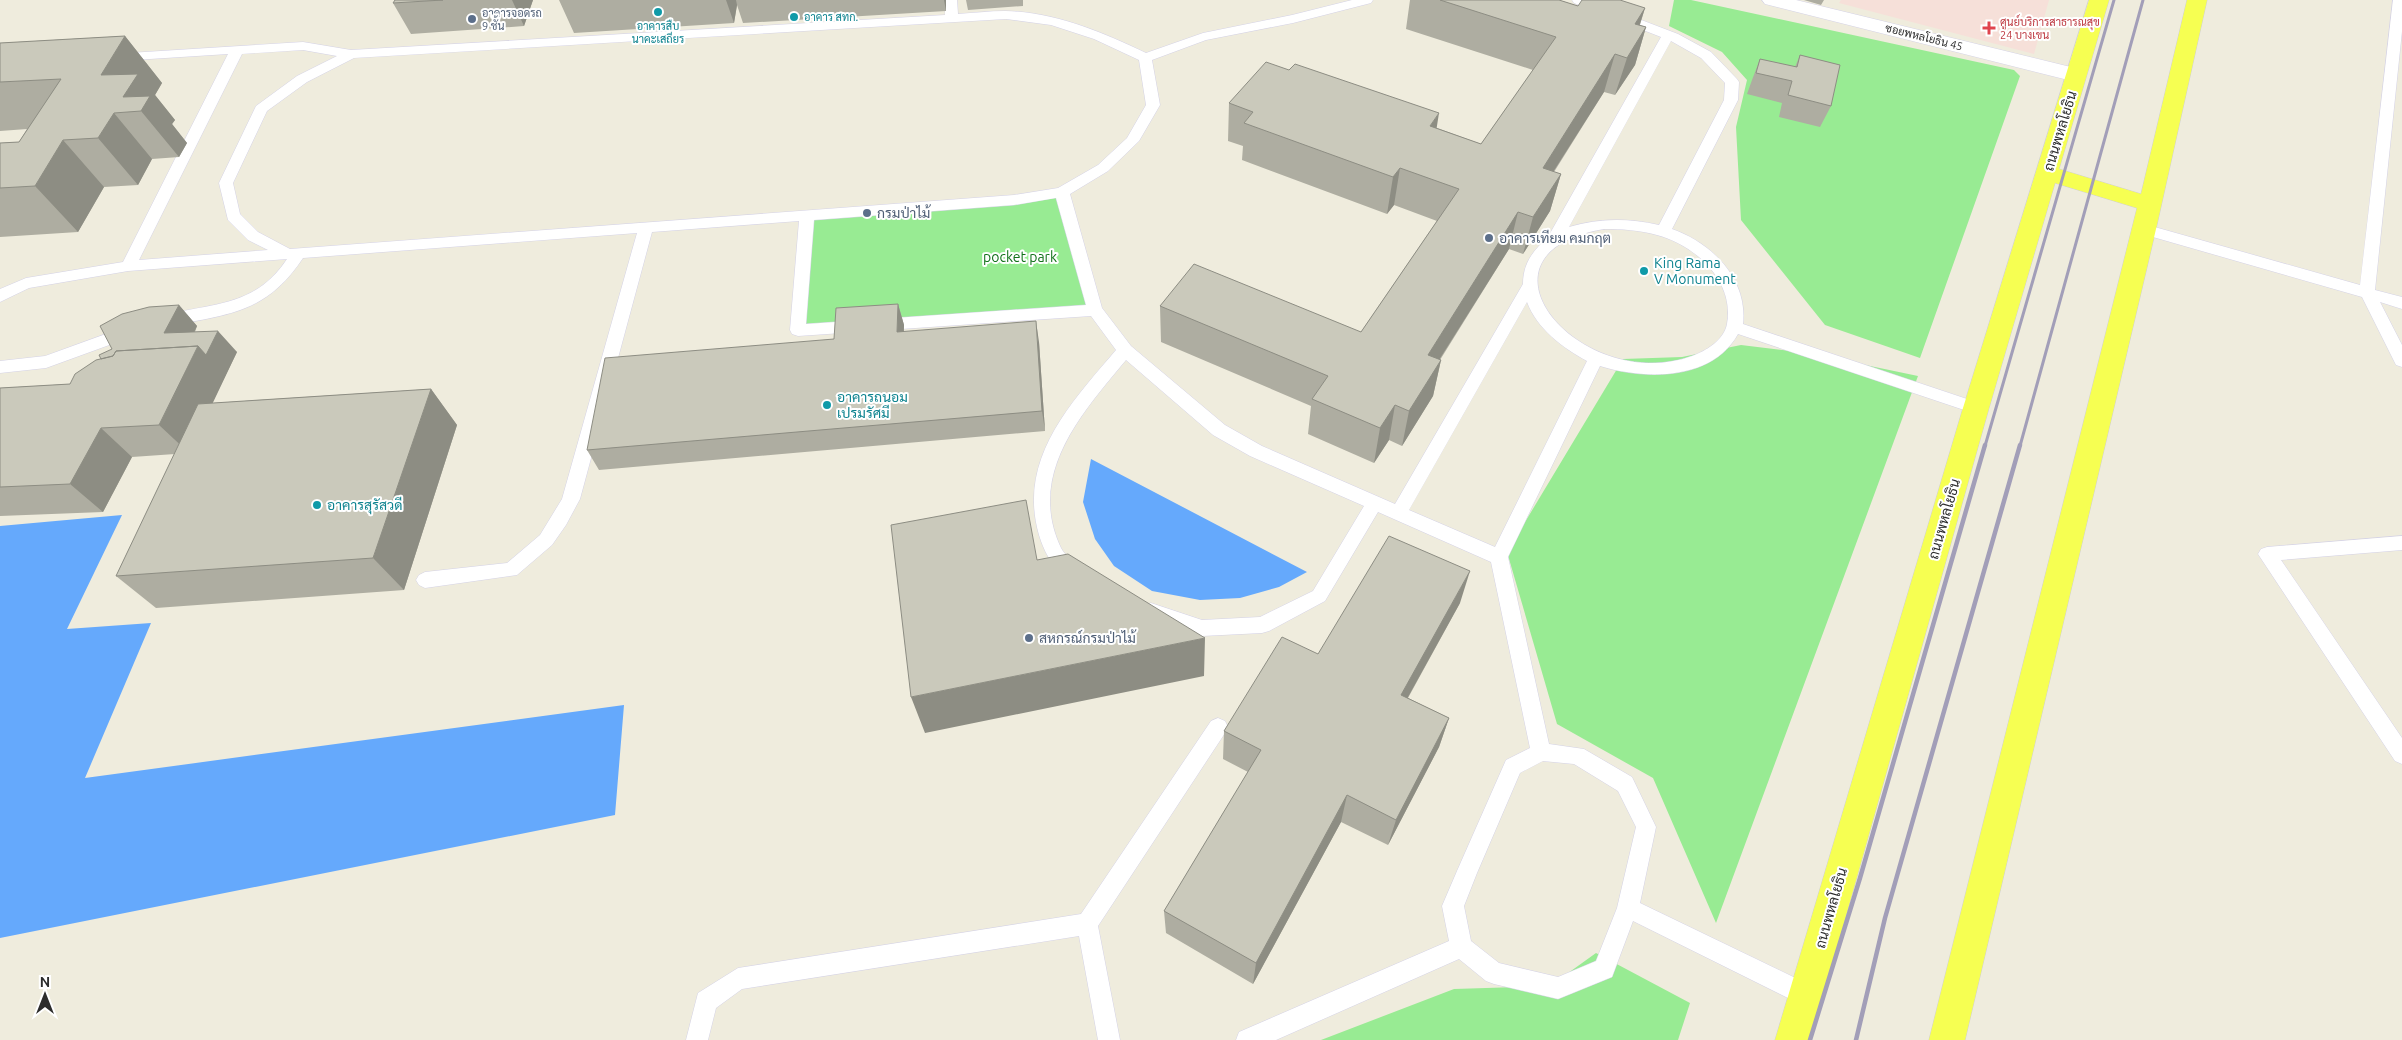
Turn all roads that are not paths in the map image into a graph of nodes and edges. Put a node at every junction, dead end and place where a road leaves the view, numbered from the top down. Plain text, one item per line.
1 (951, 0) edge
2 (1368, 0) edge
3 (1578, 0) edge
4 (1772, 0) edge
5 (2099, 0) edge
6 (2197, 0) edge
7 (2399, 0) edge
8 (952, 18) junction
9 (1668, 35) junction
10 (237, 50) junction
11 (351, 54) junction
12 (109, 58) edge
13 (1145, 58) junction
14 (2076, 75) junction
15 (2387, 109) junction
16 (2402, 113) edge
17 (2047, 173) junction
18 (1062, 192) junction
19 (808, 215) junction
20 (2146, 216) junction
21 (646, 227) junction
22 (1663, 231) junction
23 (1554, 240) junction
24 (293, 254) junction
25 (128, 266) junction
26 (1530, 284) junction
27 (2367, 291) junction
28 (0, 296) edge
29 (2402, 303) edge
30 (1095, 310) junction
31 (1735, 327) junction
32 (1125, 350) junction
33 (1596, 358) junction
34 (2402, 361) edge
35 (0, 367) edge
36 (1976, 408) junction
37 (1374, 504) junction
38 (1399, 512) junction
39 (2402, 543) edge
40 (1499, 556) junction
41 (1085, 579) edge
42 (425, 580) dead end
43 (1132, 604) edge
44 (1218, 727) dead end
45 (1541, 752) junction
46 (2402, 755) edge
47 (1628, 908) junction
48 (1087, 924) junction
49 (1461, 947) junction
50 (1806, 995) junction
51 (697, 1040) edge
52 (1109, 1040) edge
53 (1247, 1040) edge
54 (1793, 1040) edge
55 (1947, 1040) edge

1 - 8 lane
2 - 13 lane
3 - 9 lane
4 - 14 street, ซอยพหลโยธิน 45
5 - 14 main road, ถนนพหลโยธิน
6 - 20 main road
7 - 15 lane
8 - 11 lane
8 - 13 lane
9 - 22 lane
9 - 23 lane
10 - 11 lane
10 - 12 lane
10 - 25 lane
11 - 24 lane
13 - 18 lane
14 - 17 main road, ถนนพหลโยธิน
15 - 16 lane
15 - 27 lane
17 - 20 main road
17 - 36 main road, ถนนพหลโยธิน
18 - 19 lane
18 - 30 lane
19 - 21 lane
19 - 30 lane
20 - 27 lane
20 - 55 main road
21 - 24 lane
21 - 42 lane
22 - 23 lane
22 - 31 lane
23 - 26 lane
24 - 25 lane
24 - 35 lane
25 - 28 lane
26 - 33 lane
26 - 38 lane
27 - 29 lane
27 - 34 lane
30 - 32 lane
31 - 33 lane
31 - 36 lane
32 - 37 lane
32 - 41 lane
33 - 40 lane
36 - 50 main road, ถนนพหลโยธิน
37 - 38 lane
37 - 43 lane
38 - 40 lane
39 - 46 lane
40 - 45 lane
44 - 48 lane
45 - 47 lane
45 - 49 lane
47 - 49 lane
47 - 50 lane
48 - 51 lane
48 - 52 lane
49 - 53 lane
50 - 54 main road, ถนนพหลโยธิน

